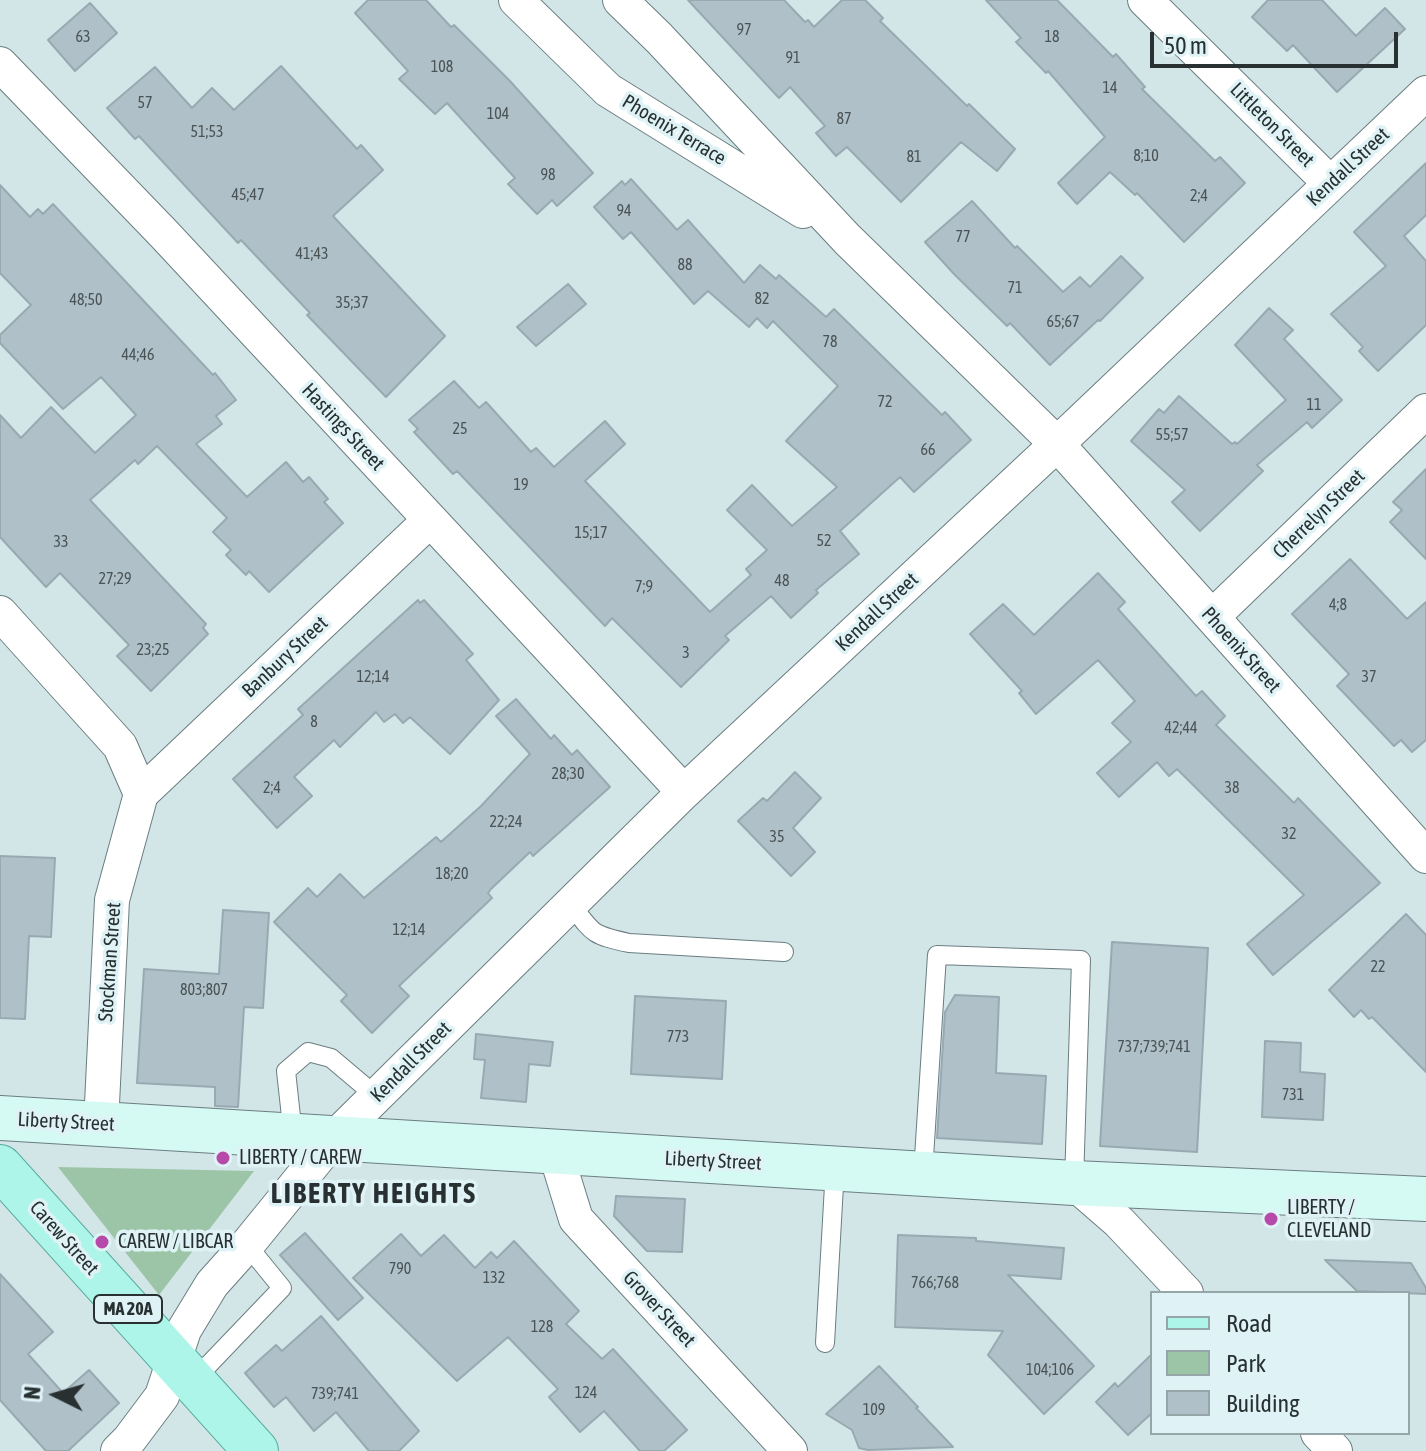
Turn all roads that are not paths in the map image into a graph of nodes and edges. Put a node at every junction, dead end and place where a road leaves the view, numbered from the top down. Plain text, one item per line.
1 (516, 0) edge
2 (620, 0) edge
3 (1145, 0) edge
4 (0, 64) edge
5 (1426, 93) edge
6 (1330, 183) junction
7 (847, 239) junction
8 (1426, 411) edge
9 (1057, 444) junction
10 (429, 521) junction
11 (0, 613) edge
12 (1212, 617) junction
13 (684, 792) junction
14 (141, 794) junction
15 (1426, 856) edge
16 (571, 904) junction
17 (784, 952) dead end
18 (376, 1096) junction
19 (0, 1118) edge
20 (101, 1124) junction
21 (314, 1137) junction
22 (555, 1151) junction
23 (0, 1167) edge
24 (835, 1168) junction
25 (923, 1173) junction
26 (1074, 1183) junction
27 (1426, 1199) edge
28 (247, 1245) junction
29 (1184, 1291) edge
30 (825, 1343) dead end
31 (182, 1370) junction
32 (1320, 1435) edge
33 (118, 1451) edge
34 (256, 1451) edge
35 (790, 1451) edge
36 (1335, 1451) edge

1 - 7 street, Phoenix Terrace
2 - 7 street, Phoenix Terrace
3 - 6 street, Littleton Street
4 - 10 street, Hastings Street
5 - 6 street, Kendall Street
6 - 9 street, Kendall Street
7 - 9 street, Phoenix Terrace
8 - 12 street, Cherrelyn Street
9 - 12 street, Phoenix Street
9 - 13 street, Kendall Street
10 - 13 street, Hastings Street
10 - 14 street, Banbury Street
11 - 14 street
12 - 15 street, Phoenix Street
13 - 16 street, Kendall Street
14 - 20 street, Stockman Street
16 - 17 lane
16 - 18 street, Kendall Street
18 - 21 street, Kendall Street
18 - 21 lane
19 - 20 main road, Liberty Street
20 - 21 main road, Liberty Street
21 - 22 main road, Liberty Street
21 - 28 street, Kendall Street
22 - 24 main road, Liberty Street
22 - 35 street, Grover Street
23 - 31 main road, Carew Street / MA 20A
24 - 25 main road, Liberty Street
24 - 30 lane
25 - 26 main road, Liberty Street
25 - 26 lane
26 - 27 main road, Liberty Street
26 - 29 street
28 - 31 street, Kendall Street
28 - 31 lane
31 - 33 street, Kendall Street
31 - 34 main road, Carew Street / MA 20A
32 - 36 street

